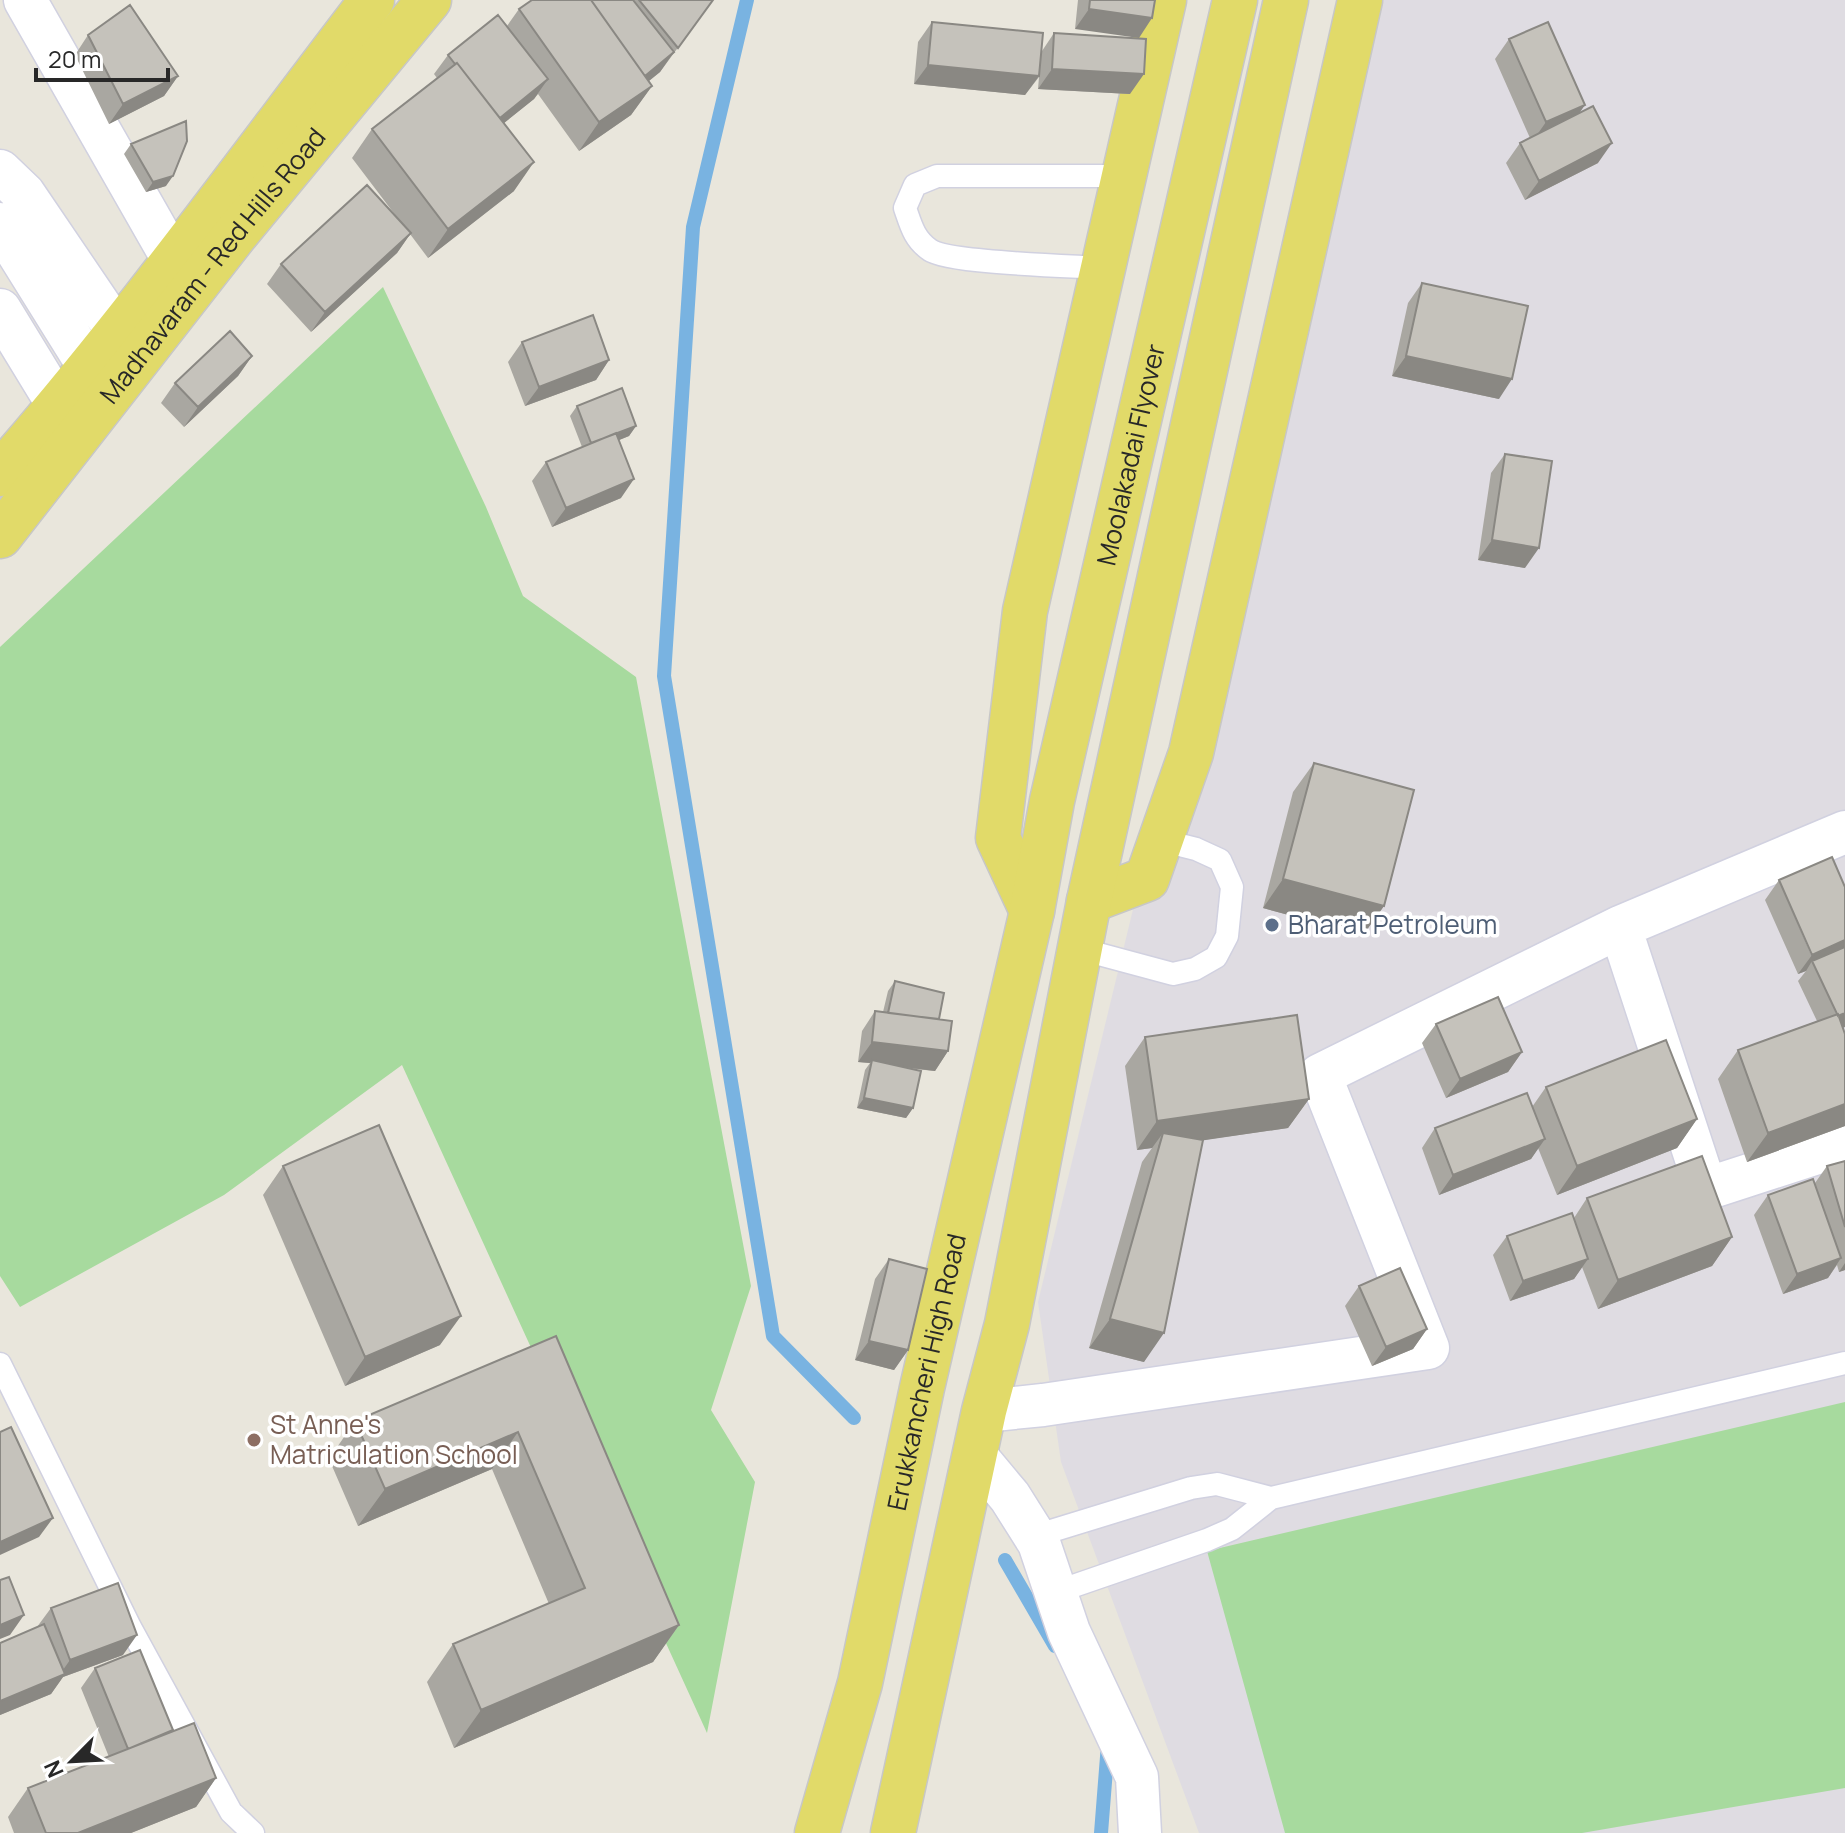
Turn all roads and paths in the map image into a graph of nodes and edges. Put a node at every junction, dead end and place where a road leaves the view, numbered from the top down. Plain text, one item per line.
1 (25, 0) edge
2 (372, 0) edge
3 (429, 0) edge
4 (1164, 0) edge
5 (1235, 0) edge
6 (1286, 0) edge
7 (1360, 0) edge
8 (0, 171) edge
9 (1124, 176) junction
10 (0, 224) edge
11 (1103, 268) junction
12 (182, 276) junction
13 (0, 310) edge
14 (117, 331) junction
15 (89, 367) junction
16 (58, 405) junction
17 (0, 474) edge
18 (0, 536) edge
19 (1845, 832) edge
20 (1160, 840) junction
21 (1089, 901) junction
22 (1032, 911) junction
23 (1620, 927) junction
24 (1080, 949) junction
25 (1845, 1144) edge
26 (1845, 1363) edge
27 (0, 1364) edge
28 (984, 1411) junction
29 (975, 1455) junction
30 (1271, 1498) junction
31 (1035, 1536) junction
32 (1056, 1592) junction
33 (253, 1833) edge
34 (817, 1833) edge
35 (893, 1833) edge
36 (1140, 1833) edge

1 - 12 street
2 - 12 main road, Madhavaram - Red Hills Road
3 - 12 main road, Madhavaram - Red Hills Road
4 - 9 main road
5 - 22 main road, Moolakadai Flyover
6 - 21 main road, Moolakadai Flyover
7 - 20 main road
8 - 14 street
9 - 11 main road
9 - 11 lane
10 - 15 street
11 - 22 main road
12 - 14 main road, Madhavaram - Red Hills Road
12 - 18 main road, Madhavaram - Red Hills Road
13 - 16 street
14 - 15 main road, Madhavaram - Red Hills Road
15 - 16 main road, Madhavaram - Red Hills Road
16 - 17 main road, Madhavaram - Red Hills Road
19 - 23 street
20 - 21 main road
20 - 24 lane
21 - 24 main road, Moolakadai Flyover
22 - 34 main road, Erukkancheri High Road
23 - 25 street
23 - 28 street
24 - 28 main road, Moolakadai Flyover
26 - 30 lane
27 - 33 lane
28 - 29 main road, Moolakadai Flyover
29 - 31 street
29 - 35 main road, Moolakadai Flyover
30 - 31 lane
30 - 32 lane
31 - 32 street
32 - 36 street

